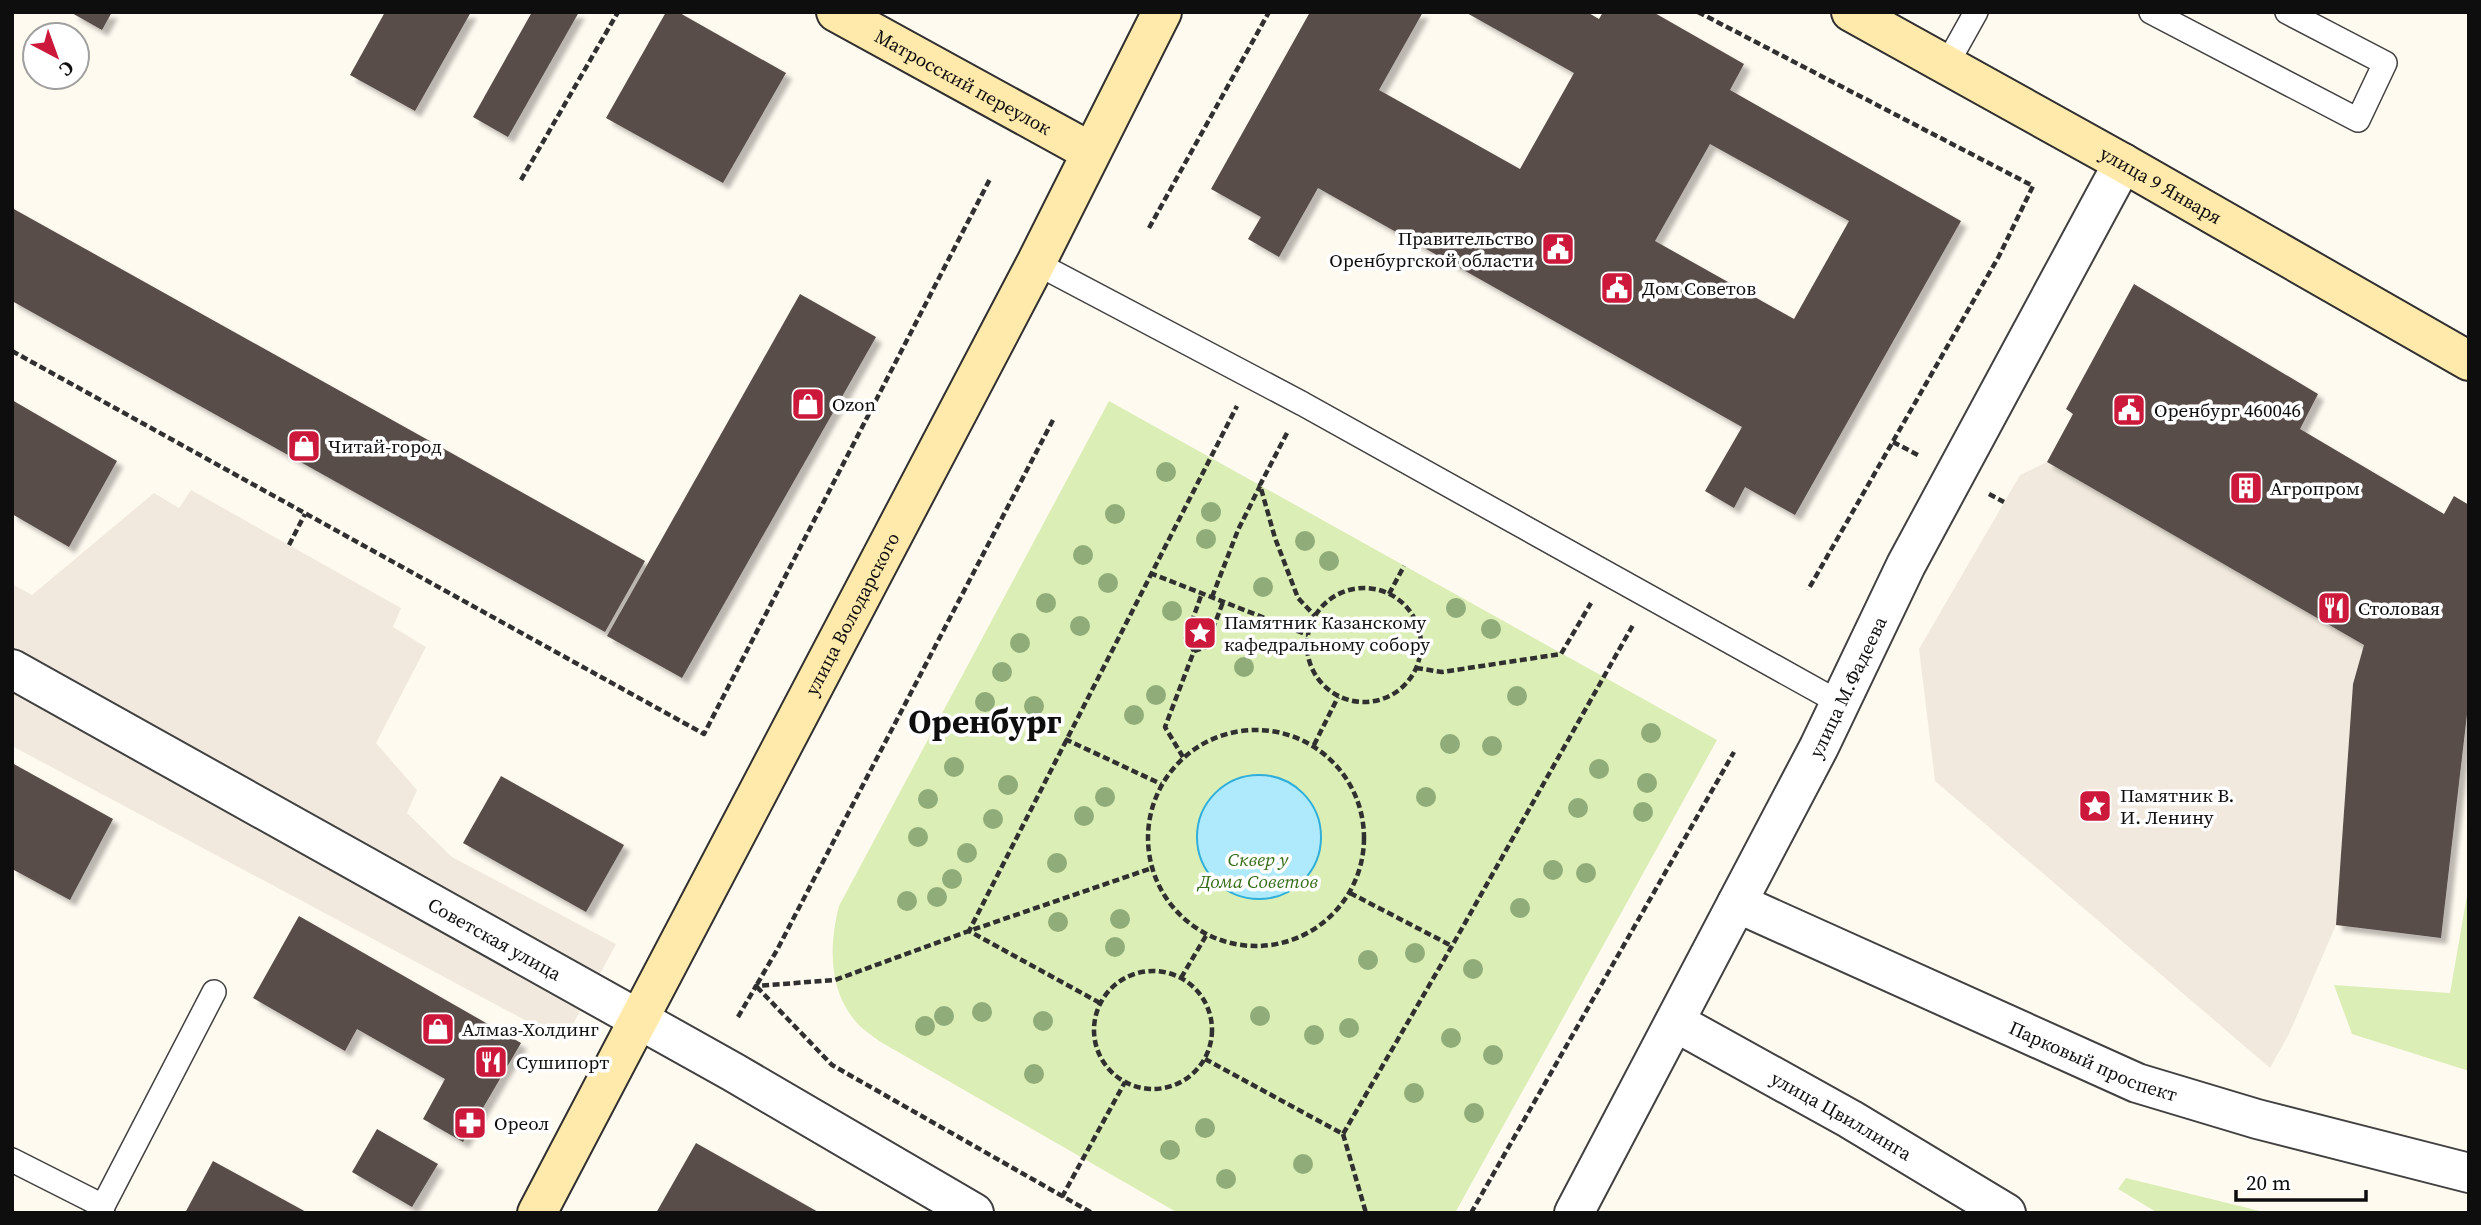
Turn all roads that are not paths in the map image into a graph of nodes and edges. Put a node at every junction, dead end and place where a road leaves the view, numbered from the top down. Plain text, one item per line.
1 (836, 12) edge
2 (1162, 12) edge
3 (1851, 12) edge
4 (1976, 12) edge
5 (2151, 12) edge
6 (2287, 12) edge
7 (1947, 65) junction
8 (1091, 152) junction
9 (2123, 163) junction
10 (1036, 263) junction
11 (2469, 361) edge
12 (12, 669) edge
13 (1840, 703) junction
14 (1737, 903) junction
15 (214, 992) dead end
16 (639, 1021) junction
17 (1675, 1022) junction
18 (12, 1160) edge
19 (2469, 1172) edge
20 (103, 1210) edge
21 (537, 1213) edge
22 (974, 1213) edge
23 (1574, 1213) edge
24 (2006, 1213) edge

1 - 8 main road, Матросский переулок
2 - 8 main road, улица Володарского
3 - 7 main road, улица 9 Января
4 - 7 lane
5 - 6 lane
7 - 9 main road, улица 9 Января
8 - 10 main road, улица Володарского
9 - 11 main road, улица 9 Января
9 - 13 street, улица М.Фадеева
10 - 13 lane
10 - 16 main road, улица Володарского
12 - 16 street, Советская улица
13 - 14 street, улица М.Фадеева
14 - 17 street, улица М.Фадеева
14 - 19 street, Парковый проспект
15 - 20 lane
16 - 21 main road, улица Володарского
16 - 22 street, Советская улица
17 - 23 street, улица М.Фадеева
17 - 24 street, улица Цвиллинга
18 - 20 lane

